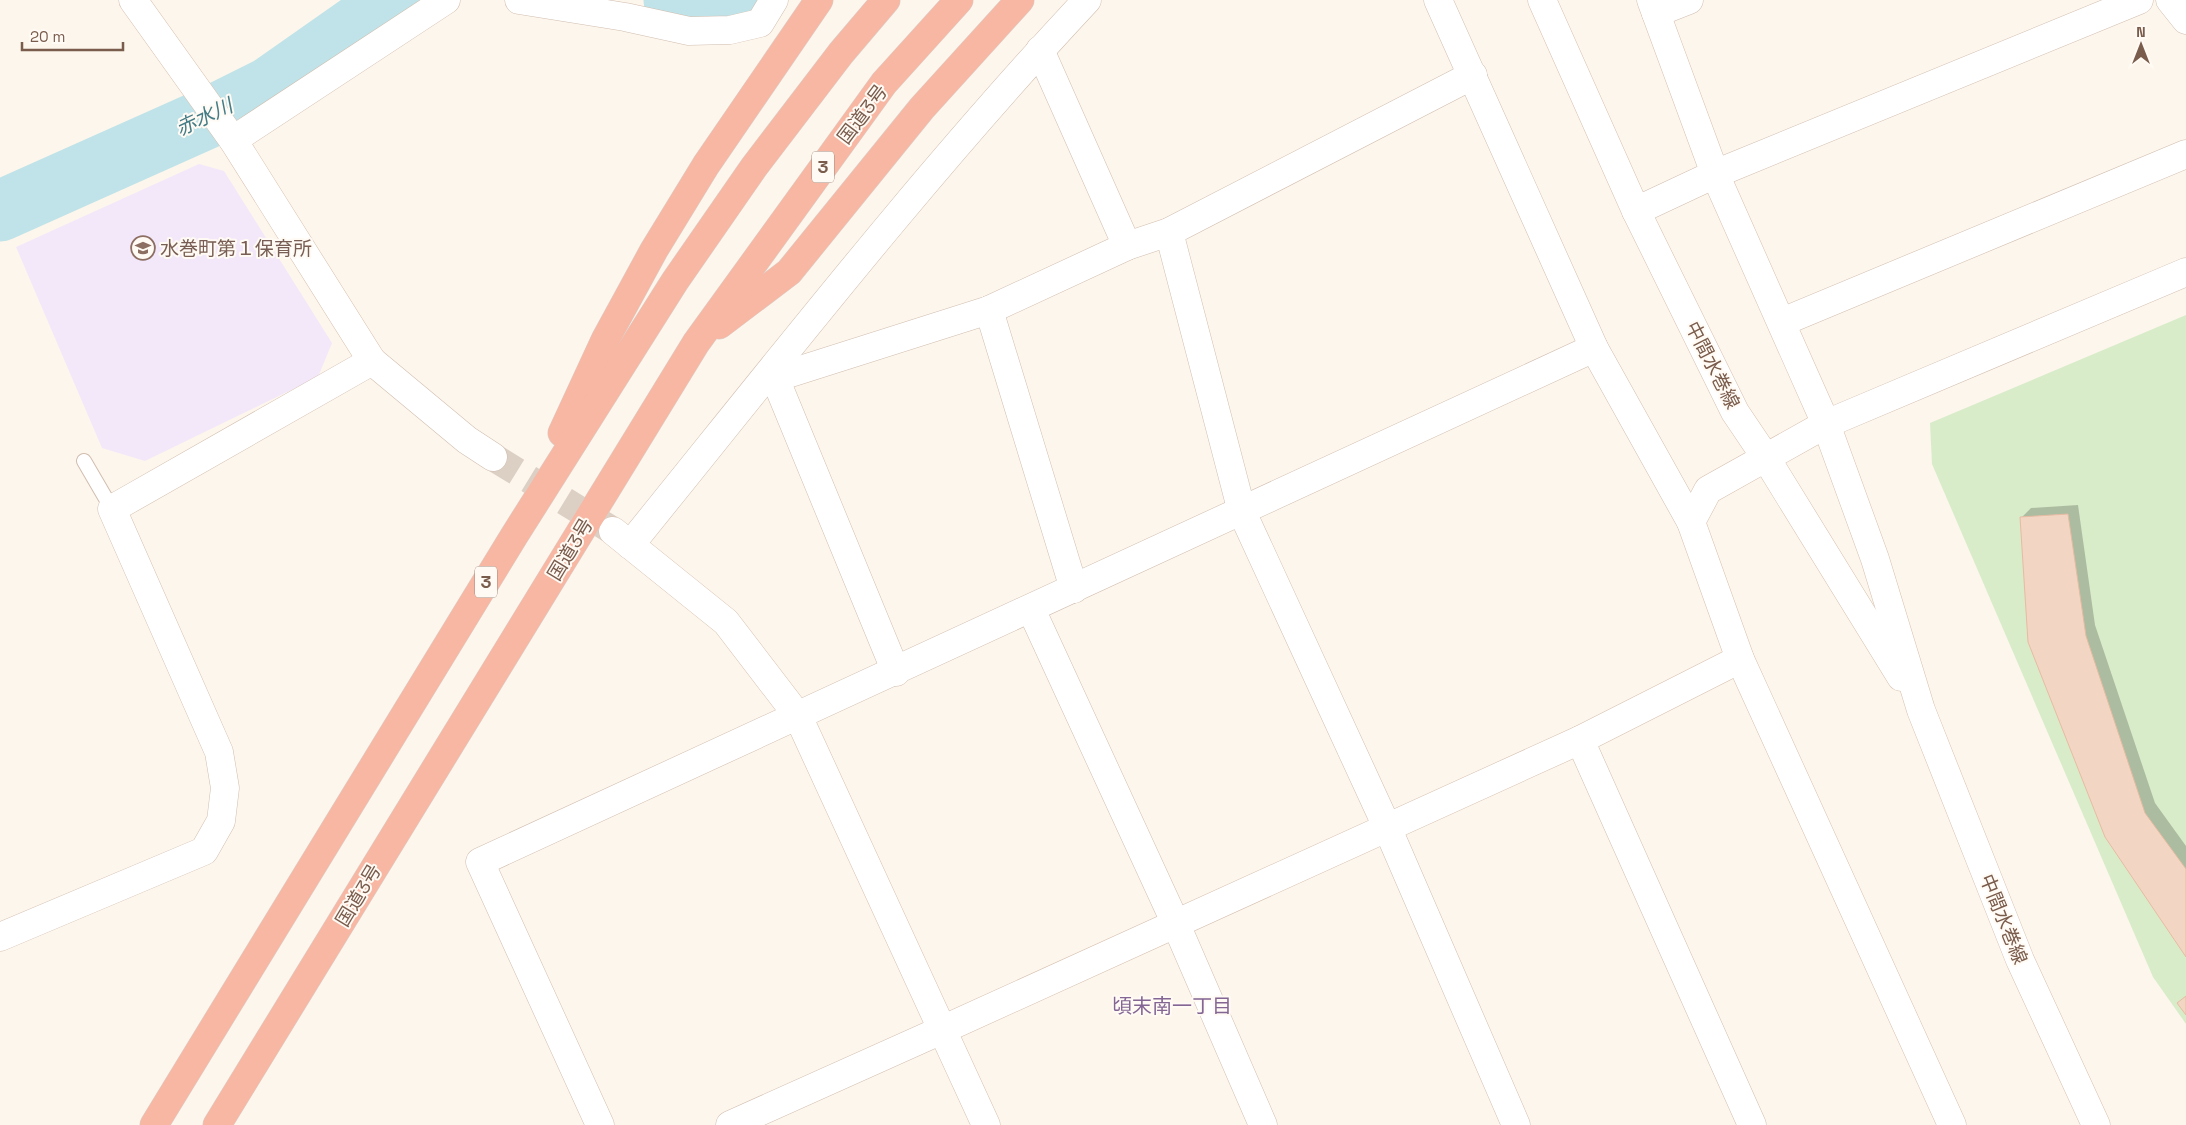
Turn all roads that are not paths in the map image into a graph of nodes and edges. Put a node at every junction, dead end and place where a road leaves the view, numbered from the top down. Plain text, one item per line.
1 (133, 0) edge
2 (446, 0) edge
3 (519, 0) edge
4 (774, 0) edge
5 (819, 0) edge
6 (886, 0) edge
7 (959, 0) edge
8 (1020, 0) edge
9 (1087, 0) edge
10 (1438, 0) edge
11 (1542, 0) edge
12 (1689, 0) edge
13 (2139, 0) edge
14 (2170, 0) edge
15 (1654, 6) edge
16 (2186, 20) edge
17 (1040, 50) junction
18 (1473, 76) junction
19 (234, 140) junction
20 (2186, 154) edge
21 (1715, 174) junction
22 (1636, 211) junction
23 (1169, 232) junction
24 (1127, 246) junction
25 (2186, 272) edge
26 (989, 310) junction
27 (1782, 322) junction
28 (696, 343) junction
29 (1594, 348) junction
30 (372, 361) junction
31 (1826, 424) junction
32 (493, 456) tunnel mouth
33 (1766, 458) junction
34 (84, 461) dead end
35 (112, 509) junction
36 (1242, 512) junction
37 (1691, 522) junction
38 (514, 536) junction
39 (1074, 589) junction
40 (1030, 609) junction
41 (1740, 659) junction
42 (896, 672) junction
43 (1921, 710) junction
44 (798, 716) junction
45 (1580, 740) junction
46 (1387, 827) junction
47 (1175, 922) junction
48 (0, 937) edge
49 (944, 1028) junction
50 (154, 1125) edge
51 (217, 1125) edge
52 (600, 1125) edge
53 (732, 1125) edge
54 (986, 1125) edge
55 (1263, 1125) edge
56 (1516, 1125) edge
57 (1752, 1125) edge
58 (1952, 1125) edge
59 (2096, 1125) edge

1 - 19 street
2 - 19 street
3 - 4 street
5 - 38 highway
6 - 38 highway, 3
7 - 28 highway, 国道3号 / 3
8 - 28 highway
9 - 17 street
10 - 18 street
11 - 22 street, 中間水巻線
12 - 15 street
13 - 21 street
14 - 16 street
15 - 21 street, 中間水巻線
17 - 24 street
17 - 44 street
18 - 23 street
18 - 29 street
19 - 30 street
20 - 27 street
21 - 22 street
21 - 27 street, 中間水巻線
22 - 33 street, 中間水巻線
23 - 24 street
23 - 36 street
24 - 26 street
25 - 31 street
26 - 39 street
26 - 42 street
27 - 31 street, 中間水巻線
28 - 51 highway, 国道3号 / 3
29 - 36 street
29 - 37 street
30 - 32 street
30 - 35 street
31 - 33 street
31 - 43 street, 中間水巻線
33 - 37 street
33 - 43 street, 中間水巻線
34 - 35 lane
35 - 48 street
36 - 39 street
36 - 46 street
37 - 41 street
38 - 50 highway, 3
39 - 40 street
40 - 42 street
40 - 47 street
41 - 45 street
41 - 58 street
42 - 44 street
43 - 59 street, 中間水巻線
44 - 49 street
44 - 52 street
45 - 46 street
45 - 57 street
46 - 47 street
46 - 56 street
47 - 49 street
47 - 55 street
49 - 53 street
49 - 54 street

